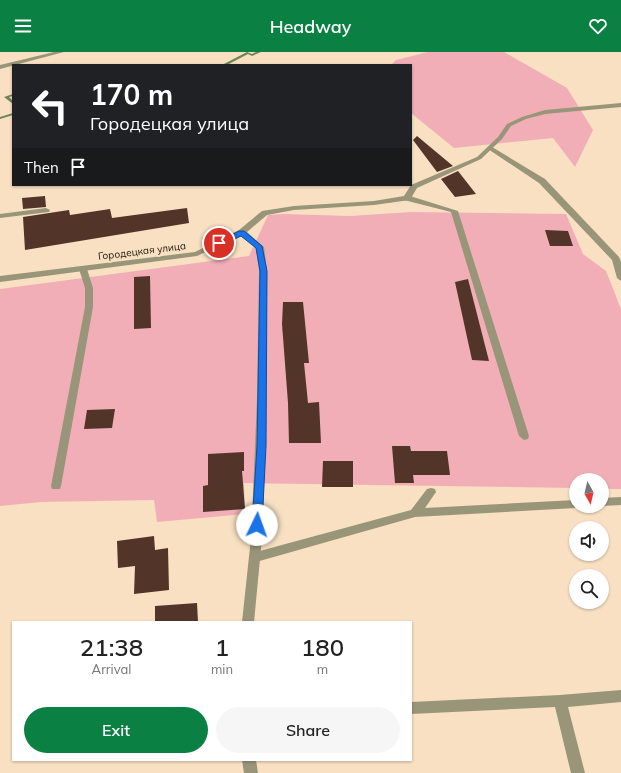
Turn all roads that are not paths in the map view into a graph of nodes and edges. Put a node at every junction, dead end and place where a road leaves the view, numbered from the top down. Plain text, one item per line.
1 (61, 52) edge
2 (12, 64) edge
3 (12, 64) edge
4 (0, 67) edge
5 (621, 105) edge
6 (490, 148) junction
7 (407, 198) junction
8 (46, 210) dead end
9 (0, 216) edge
10 (242, 232) junction
11 (83, 268) junction
12 (621, 278) edge
13 (0, 279) edge
14 (524, 436) dead end
15 (56, 486) dead end
16 (431, 492) dead end
17 (609, 502) edge
18 (621, 502) edge
19 (569, 504) edge
20 (415, 513) junction
21 (256, 557) junction
22 (248, 621) edge
23 (621, 696) edge
24 (560, 701) junction
25 (412, 708) edge
26 (249, 761) edge
27 (251, 773) edge
28 (578, 773) edge

1 - 3 street
2 - 4 street
5 - 6 street
6 - 7 street
6 - 12 street
7 - 10 street, Городецкая улица
7 - 14 street
8 - 9 street
10 - 11 street, Городецкая улица
10 - 21 street
11 - 13 street, Городецкая улица
11 - 15 street
16 - 20 street
17 - 18 street
19 - 20 street
20 - 21 street
21 - 22 street
23 - 24 street
24 - 25 street
24 - 28 street
26 - 27 street

